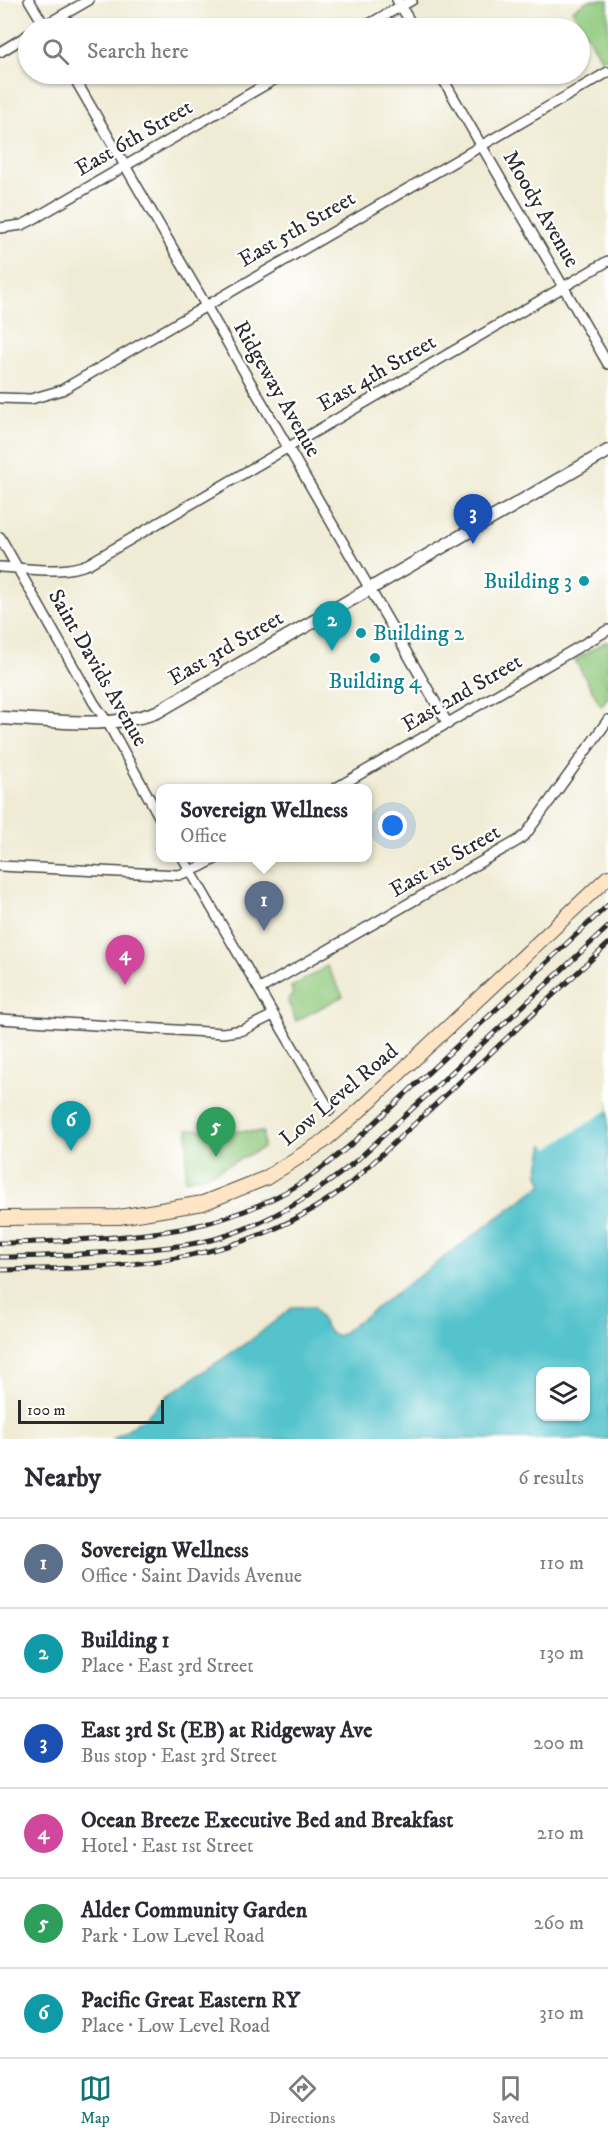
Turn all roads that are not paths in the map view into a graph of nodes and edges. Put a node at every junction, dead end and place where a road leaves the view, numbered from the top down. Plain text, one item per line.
1 (29, 0) edge
2 (89, 0) edge
3 (411, 0) edge
4 (399, 3) edge
5 (38, 18) edge
6 (59, 18) edge
7 (377, 18) edge
8 (408, 18) edge
9 (18, 41) edge
10 (0, 52) edge
11 (608, 72) edge
12 (590, 82) edge
13 (78, 84) edge
14 (267, 84) edge
15 (446, 84) edge
16 (587, 84) edge
17 (482, 145) junction
18 (125, 165) junction
19 (0, 228) edge
20 (608, 261) edge
21 (563, 286) junction
22 (206, 305) junction
23 (608, 364) edge
24 (0, 398) edge
25 (288, 446) junction
26 (608, 452) edge
27 (0, 537) edge
28 (0, 567) edge
29 (18, 568) junction
30 (370, 588) junction
31 (608, 630) edge
32 (0, 718) edge
33 (608, 720) edge
34 (108, 723) junction
35 (448, 724) junction
36 (345, 784) edge
37 (156, 811) edge
38 (185, 862) edge
39 (210, 862) edge
40 (0, 866) edge
41 (191, 872) junction
42 (608, 876) edge
43 (260, 989) junction
44 (273, 1015) junction
45 (0, 1019) edge
46 (330, 1110) dead end
47 (0, 1218) edge

1 - 5 street
2 - 6 street
3 - 4 street
4 - 7 street
4 - 8 street
9 - 10 street
11 - 12 street, East 5th Street
13 - 18 street, Ridgeway Avenue
14 - 18 street, East 6th Street
15 - 17 street, Moody Avenue
16 - 17 street, East 5th Street
17 - 21 street, Moody Avenue
17 - 22 street, East 5th Street
18 - 19 street, East 6th Street
18 - 22 street, Ridgeway Avenue
20 - 21 street, East 4th Street
21 - 23 street, Moody Avenue
21 - 25 street, East 4th Street
22 - 24 street, East 5th Street
22 - 25 street, Ridgeway Avenue
25 - 29 street, East 4th Street
25 - 30 street, Ridgeway Avenue
26 - 30 street, East 3rd Street
27 - 29 street, Saint Davids Avenue
28 - 29 street, East 4th Street
29 - 34 street, Saint Davids Avenue
30 - 34 street, East 3rd Street
30 - 35 street, Ridgeway Avenue
31 - 35 street, East 2nd Street
32 - 34 street, East 3rd Street
33 - 43 street, East 1st Street
34 - 37 street, Saint Davids Avenue
35 - 36 street, East 2nd Street
38 - 41 street
39 - 41 street
40 - 41 street
41 - 43 street
42 - 47 main road, Low Level Road
43 - 44 street
44 - 45 street
44 - 46 street

